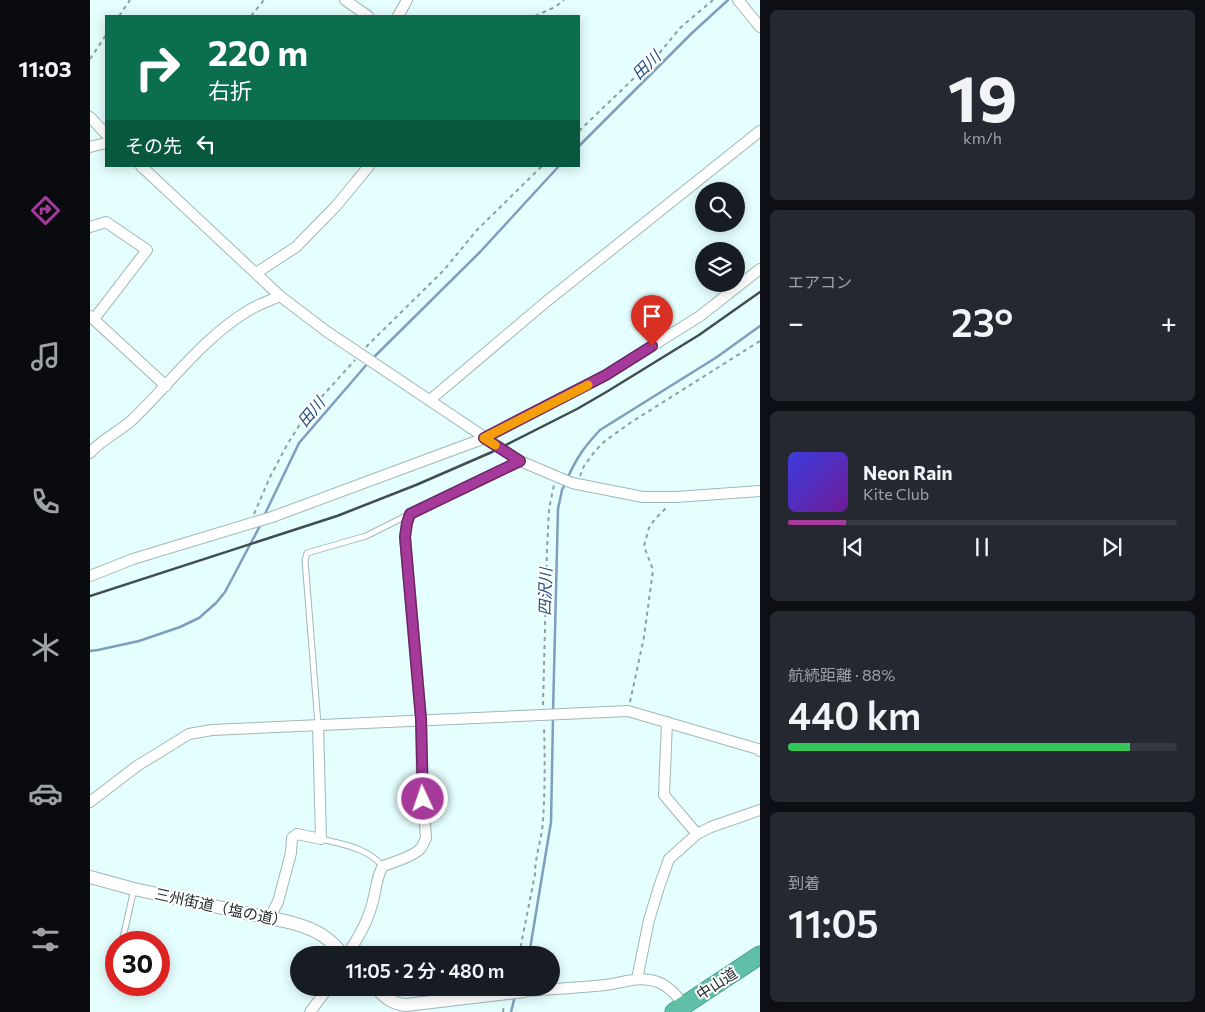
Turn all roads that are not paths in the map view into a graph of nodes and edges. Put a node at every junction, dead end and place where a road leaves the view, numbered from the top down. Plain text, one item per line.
1 (345, 0) edge
2 (408, 0) edge
3 (740, 2) edge
4 (367, 15) edge
5 (399, 15) edge
6 (760, 27) edge
7 (90, 117) edge
8 (760, 130) edge
9 (105, 133) edge
10 (105, 143) edge
11 (90, 147) edge
12 (142, 167) edge
13 (368, 167) edge
14 (90, 228) edge
15 (760, 269) edge
16 (256, 273) junction
17 (280, 296) junction
18 (92, 317) edge
19 (166, 386) junction
20 (430, 400) junction
21 (484, 438) junction
22 (91, 450) edge
23 (520, 461) junction
24 (760, 491) edge
25 (410, 514) junction
26 (90, 576) edge
27 (421, 719) junction
28 (667, 722) junction
29 (318, 724) junction
30 (760, 751) edge
31 (90, 802) edge
32 (760, 810) edge
33 (697, 834) junction
34 (322, 839) junction
35 (383, 866) junction
36 (90, 877) edge
37 (134, 889) junction
38 (269, 918) junction
39 (124, 931) edge
40 (335, 946) edge
41 (352, 946) edge
42 (760, 955) edge
43 (637, 979) junction
44 (560, 988) edge
45 (322, 996) edge
46 (385, 996) edge
47 (478, 996) edge
48 (679, 1009) edge
49 (310, 1012) edge

1 - 4 street
2 - 5 street
3 - 6 street
7 - 9 street
8 - 20 street
10 - 11 street
12 - 16 street
13 - 16 street
14 - 18 street
15 - 21 street
16 - 17 street
17 - 19 street
17 - 20 street
18 - 19 street
19 - 22 street
20 - 21 street
21 - 23 street
21 - 26 street
23 - 24 street
23 - 25 lane
25 - 27 street
25 - 29 lane
27 - 28 street
27 - 29 street
27 - 35 street
28 - 30 street
28 - 33 street
29 - 31 street
29 - 34 street
32 - 33 street
33 - 43 street
34 - 35 lane
34 - 38 street
35 - 41 street
36 - 37 street, 三州街道（塩の道）
37 - 38 street, 三州街道（塩の道）
37 - 39 lane
38 - 40 street, 三州街道（塩の道）
42 - 48 highway, 中山道
43 - 44 street
43 - 48 street
45 - 49 street
46 - 47 street

